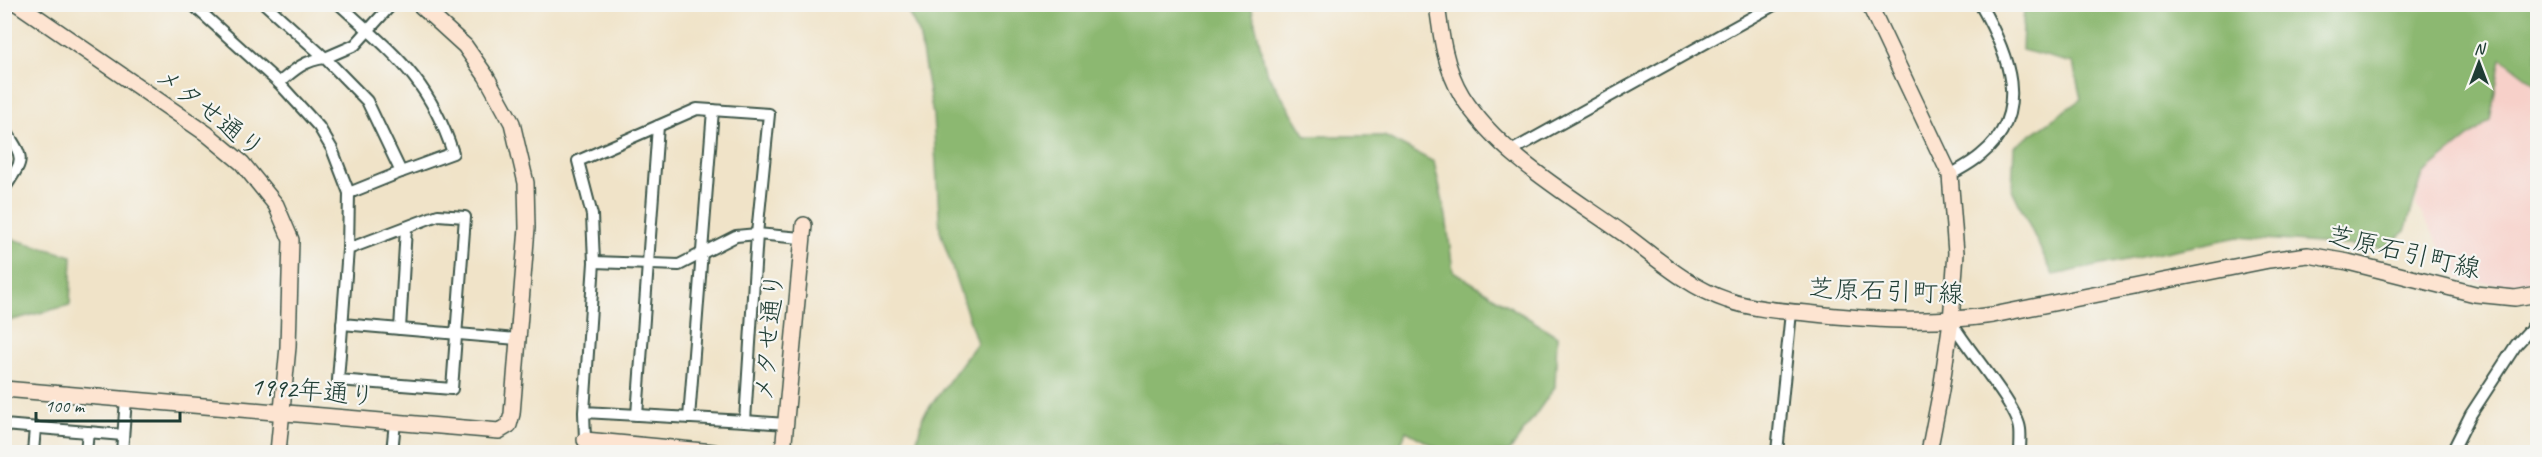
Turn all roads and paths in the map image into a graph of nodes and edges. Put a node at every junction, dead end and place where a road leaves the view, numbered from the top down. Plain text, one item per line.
1 (18, 4) edge
2 (192, 4) edge
3 (265, 4) edge
4 (339, 4) edge
5 (392, 4) edge
6 (419, 4) edge
7 (1437, 4) edge
8 (1776, 4) edge
9 (1869, 4) edge
10 (1980, 4) edge
11 (368, 30) junction
12 (325, 58) junction
13 (279, 83) junction
14 (713, 110) junction
15 (658, 126) junction
16 (4, 129) edge
17 (1511, 151) junction
18 (401, 172) junction
19 (1950, 176) junction
20 (4, 189) edge
21 (349, 193) junction
22 (406, 228) junction
23 (803, 231) joint
24 (757, 234) junction
25 (348, 249) junction
26 (702, 253) junction
27 (594, 262) junction
28 (648, 264) junction
29 (2538, 294) edge
30 (1791, 312) junction
31 (1951, 321) junction
32 (2538, 321) edge
33 (342, 324) junction
34 (400, 329) junction
35 (457, 334) junction
36 (517, 339) junction
37 (4, 389) edge
38 (126, 399) junction
39 (282, 412) junction
40 (584, 412) junction
41 (637, 415) junction
42 (688, 418) junction
43 (745, 421) junction
44 (395, 422) junction
45 (786, 424) junction
46 (4, 425) edge
47 (35, 428) junction
48 (88, 432) junction
49 (123, 435) junction
50 (585, 440) joint
51 (33, 453) edge
52 (86, 453) edge
53 (122, 453) edge
54 (278, 453) edge
55 (392, 453) edge
56 (714, 453) edge
57 (783, 453) edge
58 (1777, 453) edge
59 (1929, 453) edge
60 (2020, 453) edge
61 (2452, 453) edge

1 - 39 street, メタせ通り
2 - 13 street
3 - 12 street
4 - 11 street
5 - 11 street
6 - 36 street
7 - 17 street, 芝原石引町線
8 - 17 street
9 - 19 street
10 - 19 street
11 - 12 street
11 - 18 street
12 - 13 street
12 - 18 street
13 - 21 street
14 - 15 street
14 - 24 street
14 - 26 street
15 - 27 street
15 - 28 street
16 - 20 street
17 - 30 street, 芝原石引町線
18 - 21 street
19 - 31 street
21 - 25 street
22 - 25 street
22 - 34 street
22 - 35 street
23 - 24 street
23 - 45 street, メタせ通り
24 - 26 street
24 - 43 street
25 - 33 street
26 - 28 street
26 - 42 street
27 - 28 street
27 - 40 street
28 - 41 street
29 - 31 street, 芝原石引町線
30 - 31 street, 芝原石引町線
30 - 58 street
31 - 59 street
31 - 60 street
32 - 61 street
33 - 34 street
33 - 35 street
34 - 35 street
35 - 36 street
36 - 44 street, 1992年通り
37 - 38 street, 1992年通り
38 - 39 street, 1992年通り
38 - 49 street
39 - 44 street, 1992年通り
39 - 54 street, メタせ通り
40 - 41 street
40 - 50 street
41 - 42 street
42 - 43 street
43 - 45 street
44 - 55 street
45 - 57 street, メタせ通り
46 - 47 street
47 - 48 street
47 - 51 street
48 - 49 street
48 - 52 street
49 - 53 street
50 - 56 street

